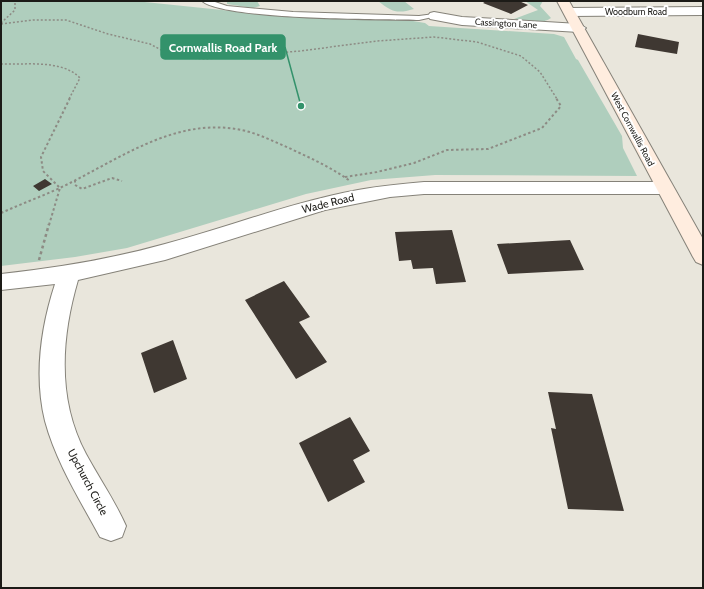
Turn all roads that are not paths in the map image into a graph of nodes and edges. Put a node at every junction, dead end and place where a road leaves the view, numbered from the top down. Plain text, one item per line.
1 (205, 1) edge
2 (684, 1) edge
3 (567, 6) edge
4 (698, 11) edge
5 (434, 16) joint
6 (579, 28) junction
7 (664, 188) junction
8 (703, 257) edge
9 (69, 274) junction
10 (1, 282) edge
11 (111, 526) dead end

1 - 5 lane
2 - 4 street
3 - 4 street, Woodburn Road
3 - 6 street, West Cornwallis Road
5 - 6 street, Cassington Lane
6 - 7 street, West Cornwallis Road
7 - 8 street, West Cornwallis Road
7 - 9 street, Wade Road
9 - 10 street, Wade Road
9 - 11 street, Upchurch Circle

